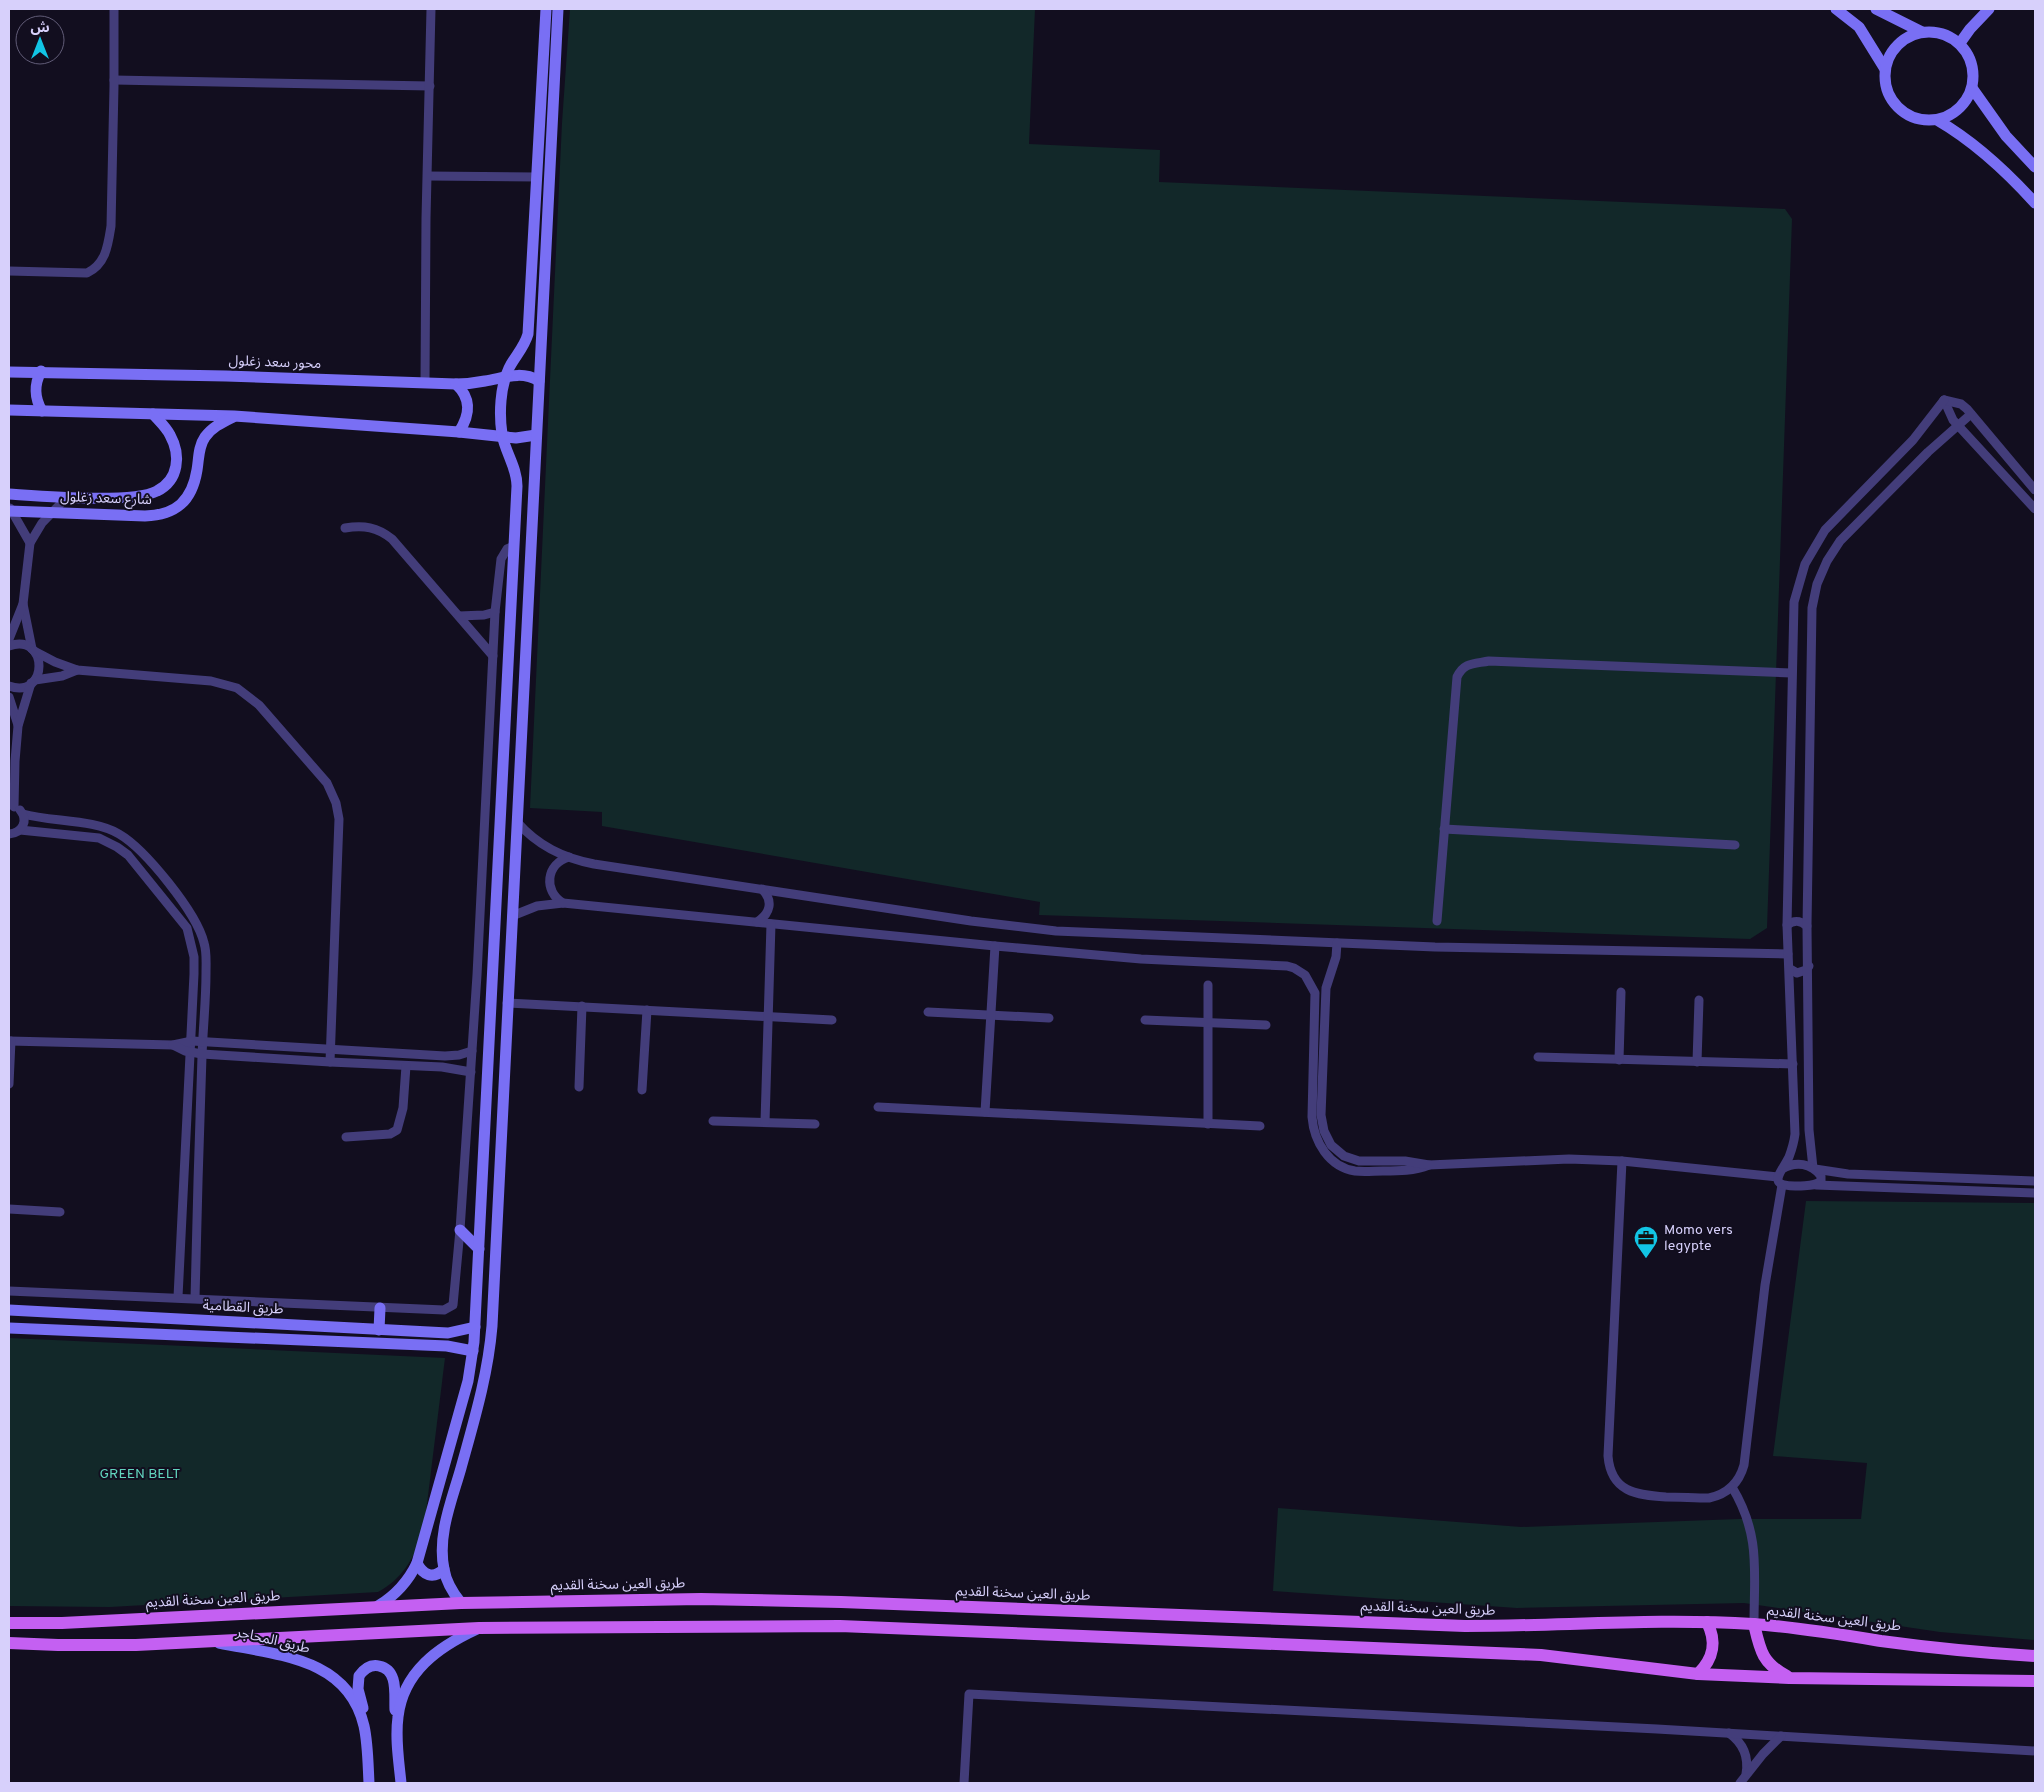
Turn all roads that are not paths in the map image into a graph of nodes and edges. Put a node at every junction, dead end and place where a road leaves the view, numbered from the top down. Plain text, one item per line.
1 (114, 9) edge
2 (432, 9) edge
3 (546, 9) edge
4 (558, 9) edge
5 (1836, 9) edge
6 (1876, 9) edge
7 (1989, 9) edge
8 (1922, 32) junction
9 (1960, 44) junction
10 (1885, 69) junction
11 (114, 80) junction
12 (430, 86) junction
13 (1972, 88) junction
14 (1937, 120) junction
15 (2035, 168) edge
16 (428, 176) junction
17 (537, 176) junction
18 (2035, 203) edge
19 (9, 271) edge
20 (41, 371) junction
21 (9, 372) edge
22 (505, 377) junction
23 (539, 381) junction
24 (425, 383) junction
25 (456, 384) junction
26 (1944, 400) junction
27 (9, 410) edge
28 (42, 411) junction
29 (153, 414) junction
30 (1972, 414) junction
31 (234, 416) junction
32 (1958, 425) junction
33 (459, 432) junction
34 (536, 435) junction
35 (502, 437) junction
36 (2035, 490) edge
37 (9, 494) edge
38 (68, 496) junction
39 (10, 509) edge
40 (2035, 509) edge
41 (52, 512) junction
42 (345, 528) dead end
43 (30, 542) junction
44 (514, 546) junction
45 (23, 604) junction
46 (495, 612) junction
47 (459, 616) junction
48 (9, 640) edge
49 (9, 646) edge
50 (33, 650) junction
51 (493, 656) junction
52 (77, 670) junction
53 (1791, 674) junction
54 (33, 682) junction
55 (9, 686) edge
56 (9, 697) edge
57 (18, 726) junction
58 (11, 806) edge
59 (23, 814) junction
60 (517, 822) junction
61 (1444, 829) junction
62 (20, 830) junction
63 (9, 834) edge
64 (1734, 845) dead end
65 (569, 857) junction
66 (166, 882) junction
67 (762, 889) junction
68 (157, 890) junction
69 (563, 903) junction
70 (512, 916) junction
71 (1437, 921) dead end
72 (757, 922) junction
73 (771, 924) junction
74 (1787, 925) junction
75 (1807, 926) junction
76 (1337, 943) junction
77 (995, 946) junction
78 (1788, 954) junction
79 (1808, 966) junction
80 (1790, 969) junction
81 (1309, 980) junction
82 (1328, 980) junction
83 (1208, 985) dead end
84 (1621, 992) dead end
85 (1699, 1000) dead end
86 (507, 1002) junction
87 (582, 1006) junction
88 (648, 1010) junction
89 (928, 1012) dead end
90 (990, 1015) junction
91 (769, 1016) junction
92 (1049, 1018) dead end
93 (832, 1020) dead end
94 (1145, 1020) dead end
95 (1208, 1023) junction
96 (1266, 1025) dead end
97 (10, 1041) edge
98 (192, 1042) junction
99 (203, 1042) junction
100 (173, 1046) junction
101 (331, 1050) junction
102 (472, 1051) junction
103 (192, 1052) junction
104 (202, 1054) junction
105 (1538, 1057) dead end
106 (1619, 1060) junction
107 (330, 1062) junction
108 (1697, 1062) junction
109 (1793, 1064) junction
110 (406, 1066) junction
111 (471, 1072) junction
112 (9, 1084) edge
113 (579, 1087) dead end
114 (642, 1090) dead end
115 (878, 1107) dead end
116 (985, 1112) junction
117 (713, 1121) dead end
118 (765, 1122) junction
119 (815, 1124) dead end
120 (1208, 1124) junction
121 (1260, 1126) dead end
122 (346, 1137) dead end
123 (1622, 1161) junction
124 (1429, 1165) junction
125 (1814, 1169) junction
126 (1781, 1177) junction
127 (2035, 1181) edge
128 (1816, 1185) junction
129 (2035, 1194) edge
130 (9, 1209) edge
131 (60, 1212) dead end
132 (460, 1230) junction
133 (479, 1249) junction
134 (9, 1291) edge
135 (178, 1297) junction
136 (195, 1298) junction
137 (380, 1308) junction
138 (9, 1310) edge
139 (9, 1328) edge
140 (475, 1328) junction
141 (379, 1330) junction
142 (473, 1350) junction
143 (1732, 1487) junction
144 (417, 1563) junction
145 (444, 1569) junction
146 (461, 1603) junction
147 (378, 1606) junction
148 (1707, 1622) junction
149 (9, 1623) edge
150 (1754, 1624) junction
151 (479, 1628) junction
152 (208, 1641) junction
153 (9, 1643) edge
154 (2035, 1656) edge
155 (1698, 1674) junction
156 (1790, 1678) junction
157 (2035, 1681) edge
158 (364, 1728) junction
159 (397, 1729) junction
160 (1729, 1733) junction
161 (1781, 1736) junction
162 (2035, 1751) edge
163 (1746, 1774) junction
164 (369, 1783) edge
165 (401, 1783) edge
166 (964, 1783) edge
167 (1740, 1783) edge

1 - 11 street
2 - 12 street
3 - 17 main road
4 - 23 main road
5 - 10 main road
6 - 8 main road
7 - 9 main road
8 - 9 main road
8 - 10 main road
9 - 13 main road
10 - 14 main road
11 - 12 street
11 - 19 street
12 - 16 street
13 - 14 main road
13 - 15 main road
14 - 18 main road
16 - 17 street
16 - 24 street
17 - 22 main road
20 - 21 main road, محور سعد زغلول
20 - 24 main road, محور سعد زغلول
20 - 28 main road
22 - 23 main road, محور سعد زغلول
22 - 25 main road, محور سعد زغلول
22 - 35 main road
23 - 34 main road
24 - 25 main road, محور سعد زغلول
25 - 33 main road
26 - 30 street
26 - 32 street
26 - 53 street
27 - 28 main road
28 - 29 main road
29 - 31 main road
29 - 38 main road, شارع سعد زغلول
30 - 32 street
30 - 36 street
31 - 33 main road
31 - 41 main road, شارع سعد زغلول
32 - 40 street
32 - 75 street
33 - 35 main road
34 - 35 main road
34 - 60 main road
35 - 44 main road
37 - 38 main road, شارع سعد زغلول
38 - 41 street
39 - 41 main road, شارع سعد زغلول
39 - 43 street
41 - 43 street
42 - 47 street
43 - 45 street
44 - 46 street
44 - 133 main road
45 - 48 street
45 - 50 street
46 - 47 street
46 - 51 street
47 - 51 street
49 - 50 street
50 - 52 street
50 - 54 street
51 - 102 street
52 - 54 street
52 - 101 street
53 - 61 street
53 - 74 street
54 - 55 street
54 - 57 street
56 - 57 street
57 - 58 street
58 - 59 street
59 - 62 street
59 - 66 street
60 - 65 street
60 - 70 main road
61 - 64 street
61 - 71 street
62 - 63 street
62 - 68 street
65 - 67 street
65 - 69 street
66 - 68 street
66 - 99 street
67 - 72 street
67 - 76 street
68 - 98 street
69 - 70 street
69 - 72 street
70 - 86 main road
72 - 73 street
73 - 77 street
73 - 91 street
74 - 75 street
74 - 78 street
75 - 79 street
76 - 78 street
76 - 82 street
77 - 81 street
77 - 90 street
78 - 80 street
79 - 80 street
79 - 125 street
80 - 109 street
81 - 82 street
81 - 124 street
82 - 124 street
83 - 95 street
84 - 106 street
85 - 108 street
86 - 87 street
86 - 145 main road
87 - 88 street
87 - 113 street
88 - 91 street
88 - 114 street
89 - 90 street
90 - 92 street
90 - 116 street
91 - 93 street
91 - 118 street
94 - 95 street
95 - 96 street
95 - 120 street
97 - 100 street
97 - 112 street
98 - 99 street
98 - 100 street
98 - 103 street
99 - 101 street
99 - 104 street
100 - 103 street
101 - 102 street
101 - 107 street
102 - 111 street
103 - 104 street
103 - 135 street
104 - 107 street
104 - 136 street
105 - 106 street
106 - 108 street
107 - 110 street
108 - 109 street
109 - 126 street
110 - 111 street
110 - 122 street
111 - 132 street
115 - 116 street
116 - 120 street
117 - 118 street
118 - 119 street
120 - 121 street
123 - 124 street
123 - 126 street
123 - 143 street
125 - 126 street
125 - 127 street
125 - 128 street
126 - 128 street
126 - 143 street
128 - 129 street
130 - 131 street
132 - 133 main road
132 - 137 street
133 - 140 main road
134 - 135 street
135 - 136 street
136 - 137 street
137 - 141 main road
138 - 141 main road, طريق القطامية
139 - 142 main road
140 - 141 main road, طريق القطامية
140 - 142 main road
142 - 144 main road
143 - 150 street
144 - 145 main road
144 - 147 main road
145 - 146 main road
146 - 147 main road, طريق العين سخنة القديم
146 - 148 main road, طريق العين سخنة القديم
147 - 149 main road, طريق العين سخنة القديم
148 - 150 main road, طريق العين سخنة القديم
148 - 155 main road
150 - 154 main road, طريق العين سخنة القديم
150 - 156 main road
151 - 152 main road
151 - 155 main road
151 - 159 main road
152 - 153 main road
152 - 158 main road, طريق المحاجر
155 - 156 main road
156 - 157 main road
158 - 159 main road
158 - 164 main road, طريق المحاجر
159 - 165 main road
160 - 161 street
160 - 163 street
160 - 166 street
161 - 162 street
161 - 163 street
163 - 167 street

